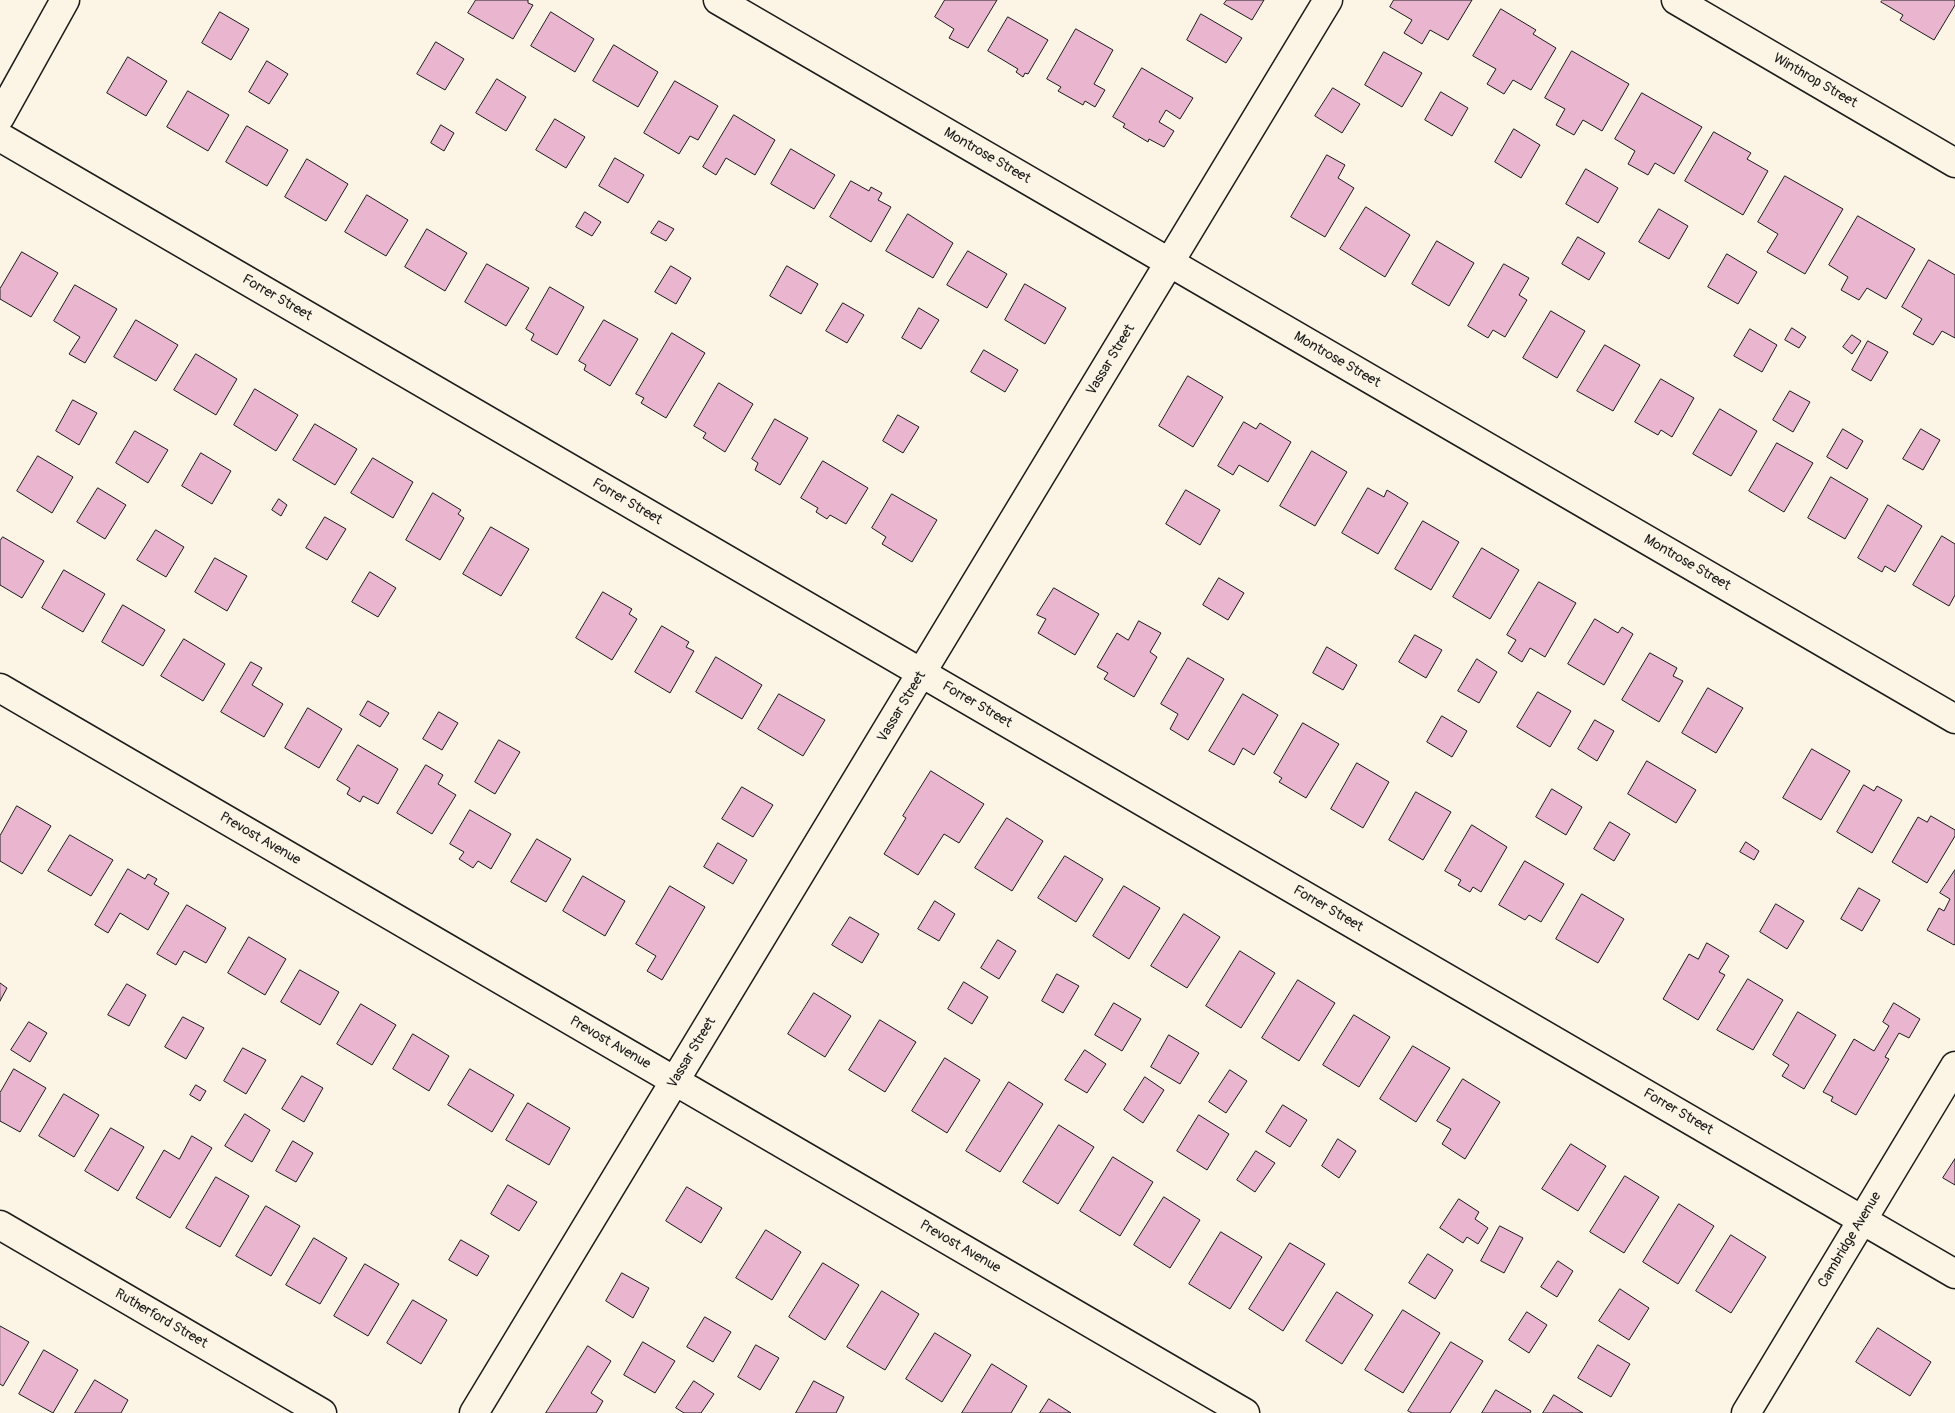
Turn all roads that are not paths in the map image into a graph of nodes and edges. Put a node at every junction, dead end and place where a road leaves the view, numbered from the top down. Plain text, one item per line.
1 (65, 0) edge
2 (718, 0) edge
3 (1328, 0) edge
4 (1676, 0) edge
5 (0, 117) edge
6 (0, 137) edge
7 (1955, 163) edge
8 (1170, 263) junction
9 (922, 673) junction
10 (0, 688) edge
11 (1955, 719) edge
12 (1955, 1066) edge
13 (675, 1081) junction
14 (1862, 1220) junction
15 (0, 1225) edge
16 (1955, 1274) edge
17 (322, 1413) edge
18 (474, 1413) edge
19 (1245, 1413) edge
20 (1746, 1413) edge

1 - 5 street
2 - 8 street, Montrose Street
3 - 8 street, Vassar Street
4 - 7 street, Winthrop Street
6 - 9 street, Forrer Street
8 - 9 street, Vassar Street
8 - 11 street, Montrose Street
9 - 13 street, Vassar Street
9 - 14 street, Forrer Street
10 - 13 street, Prevost Avenue
12 - 14 street, Cambridge Avenue
13 - 18 street, Vassar Street
13 - 19 street, Prevost Avenue
14 - 16 street, Forrer Street
14 - 20 street, Cambridge Avenue
15 - 17 street, Rutherford Street

